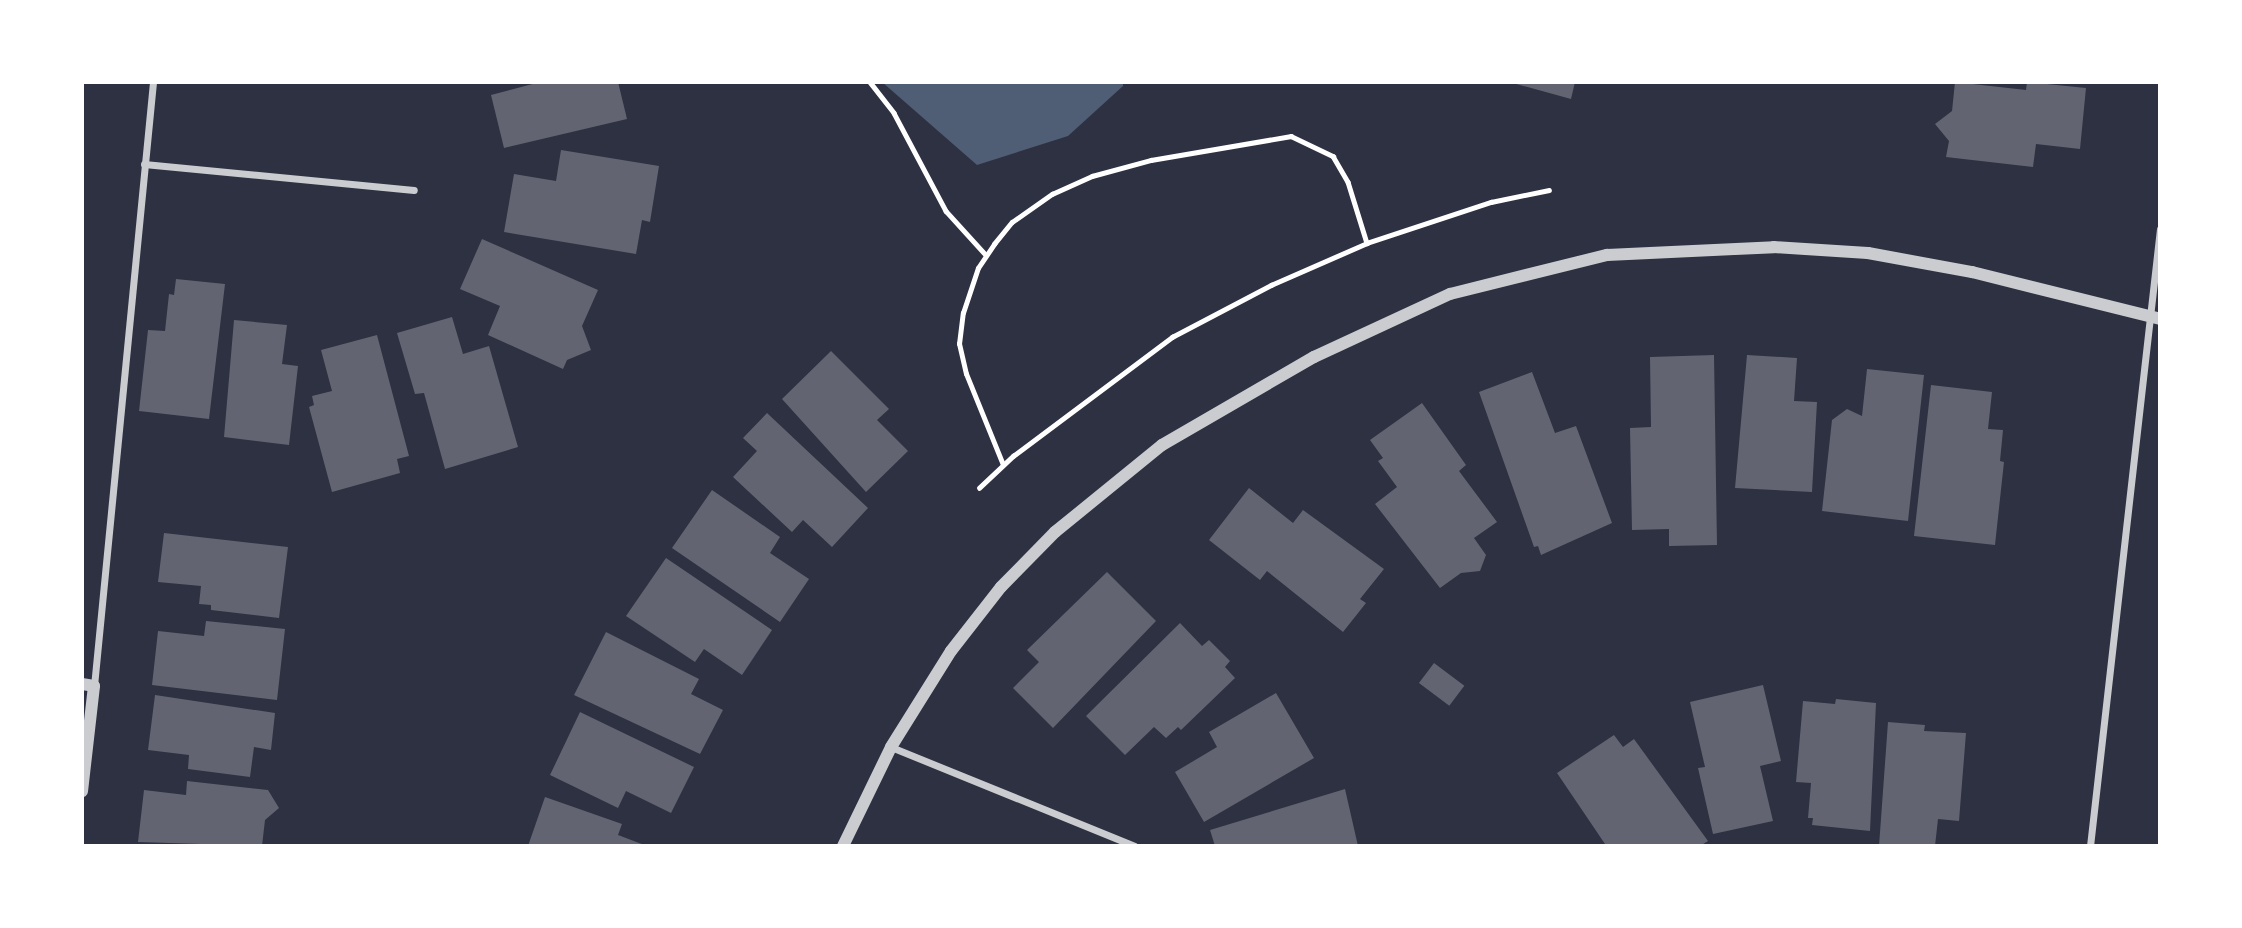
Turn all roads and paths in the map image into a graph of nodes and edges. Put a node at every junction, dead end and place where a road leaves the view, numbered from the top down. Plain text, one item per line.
1 (153, 82) edge
2 (870, 82) edge
3 (144, 164) junction
4 (414, 190) dead end
5 (1549, 191) dead end
6 (2160, 229) edge
7 (1367, 243) junction
8 (986, 255) junction
9 (2155, 317) edge
10 (1003, 465) junction
11 (979, 488) dead end
12 (88, 685) edge
13 (891, 747) junction
14 (82, 791) edge
15 (845, 845) edge
16 (1135, 846) edge
17 (2090, 846) edge

1 - 3 street
2 - 8 path
3 - 4 street
3 - 12 street
5 - 7 path
6 - 9 street
7 - 8 path
7 - 10 path
8 - 10 path
9 - 13 street
9 - 17 street
10 - 11 path
12 - 14 street
13 - 15 street
13 - 16 street

